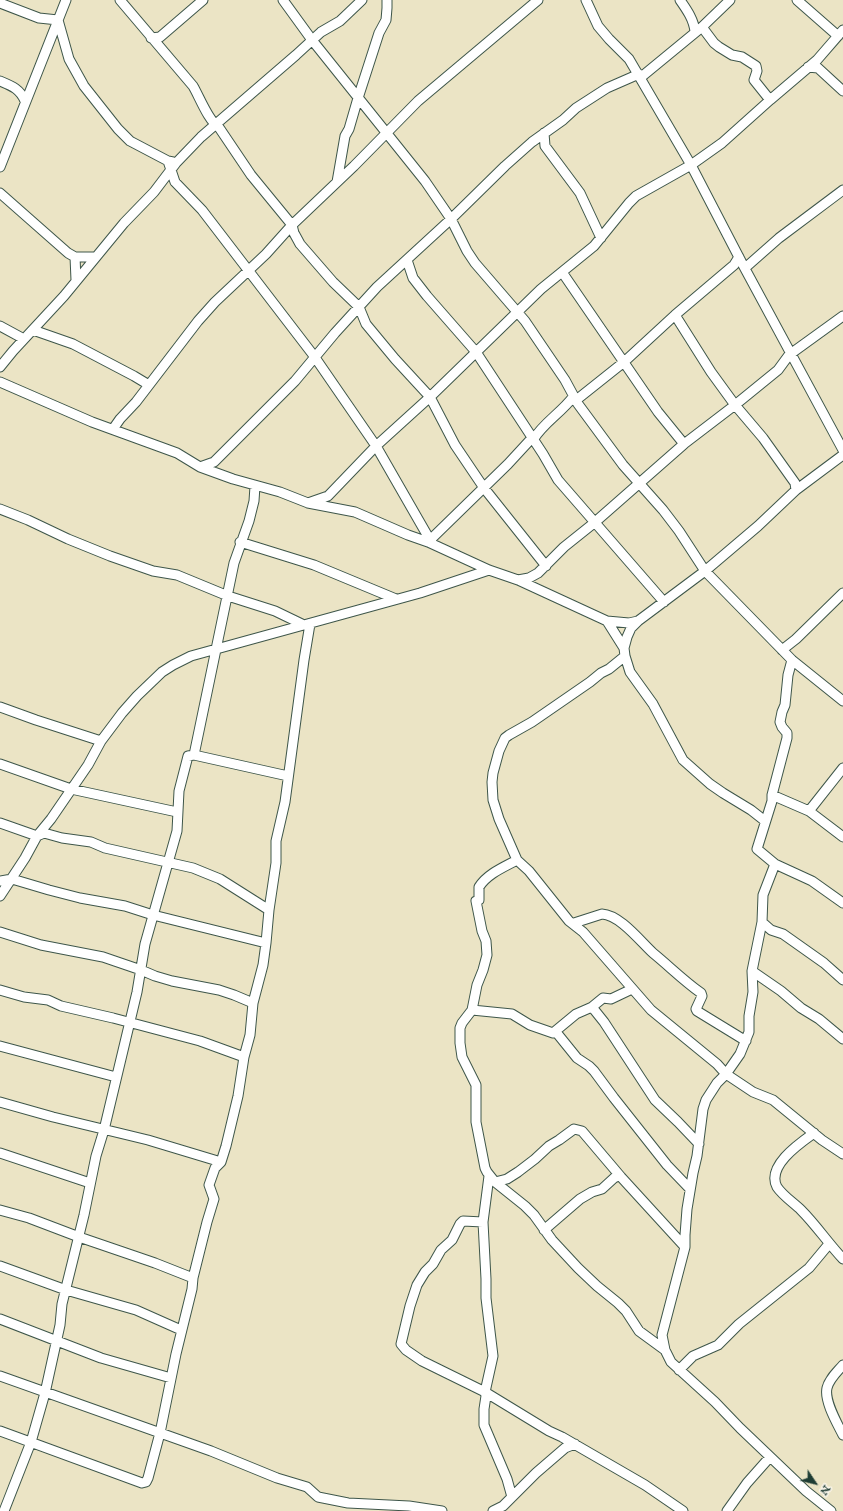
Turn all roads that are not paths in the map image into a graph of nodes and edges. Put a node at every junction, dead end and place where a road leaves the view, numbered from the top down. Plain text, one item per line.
1 (66, 0) edge
2 (120, 0) edge
3 (203, 0) edge
4 (283, 0) edge
5 (362, 0) edge
6 (538, 0) edge
7 (586, 0) edge
8 (680, 0) edge
9 (730, 0) edge
10 (797, 0) edge
11 (386, 1) edge
12 (0, 3) edge
13 (58, 20) junction
14 (699, 30) junction
15 (840, 33) edge
16 (151, 38) junction
17 (312, 40) junction
18 (808, 67) junction
19 (640, 76) junction
20 (0, 81) edge
21 (32, 84) junction
22 (15, 88) junction
23 (843, 91) edge
24 (358, 98) junction
25 (770, 100) junction
26 (25, 102) junction
27 (208, 115) junction
28 (223, 117) junction
29 (214, 124) junction
30 (385, 133) junction
31 (544, 133) junction
32 (532, 142) junction
33 (545, 146) junction
34 (1, 164) edge
35 (172, 164) junction
36 (691, 165) junction
37 (164, 179) junction
38 (175, 182) junction
39 (337, 182) junction
40 (843, 190) edge
41 (0, 193) edge
42 (592, 218) junction
43 (451, 219) junction
44 (613, 222) junction
45 (292, 225) junction
46 (601, 238) junction
47 (75, 257) junction
48 (95, 257) junction
49 (407, 260) junction
50 (740, 264) junction
51 (249, 271) junction
52 (562, 272) junction
53 (76, 280) junction
54 (359, 307) junction
55 (517, 312) junction
56 (675, 315) junction
57 (843, 316) edge
58 (0, 326) edge
59 (33, 330) junction
60 (24, 339) junction
61 (476, 352) junction
62 (314, 356) junction
63 (791, 358) junction
64 (624, 362) junction
65 (1, 366) edge
66 (0, 383) edge
67 (149, 385) junction
68 (430, 397) junction
69 (575, 401) junction
70 (735, 405) junction
71 (113, 429) junction
72 (531, 436) junction
73 (684, 444) junction
74 (376, 446) junction
75 (843, 450) edge
76 (843, 454) edge
77 (220, 455) junction
78 (200, 467) junction
79 (218, 474) junction
80 (638, 483) junction
81 (255, 486) junction
82 (798, 486) junction
83 (484, 488) junction
84 (308, 503) junction
85 (0, 509) edge
86 (594, 523) junction
87 (429, 541) junction
88 (240, 542) junction
89 (546, 566) junction
90 (488, 570) junction
91 (704, 571) junction
92 (518, 580) junction
93 (843, 593) edge
94 (228, 596) junction
95 (396, 599) junction
96 (664, 602) junction
97 (607, 621) junction
98 (638, 621) junction
99 (307, 624) junction
100 (216, 650) junction
101 (782, 650) junction
102 (624, 652) junction
103 (792, 660) junction
104 (843, 701) edge
105 (0, 707) edge
106 (101, 741) junction
107 (194, 755) junction
108 (0, 764) edge
109 (842, 774) edge
110 (288, 776) junction
111 (70, 789) junction
112 (772, 795) junction
113 (809, 811) junction
114 (178, 812) junction
115 (765, 821) junction
116 (0, 823) edge
117 (37, 836) junction
118 (843, 837) edge
119 (517, 860) junction
120 (168, 862) junction
121 (775, 864) junction
122 (12, 879) junction
123 (0, 880) edge
124 (0, 896) edge
125 (843, 903) edge
126 (268, 910) junction
127 (153, 915) junction
128 (762, 922) junction
129 (574, 923) junction
130 (0, 932) edge
131 (266, 943) junction
132 (141, 970) junction
133 (752, 971) junction
134 (843, 980) edge
135 (632, 989) junction
136 (0, 990) edge
137 (253, 1003) junction
138 (592, 1007) junction
139 (472, 1010) junction
140 (129, 1023) junction
141 (556, 1032) junction
142 (843, 1039) edge
143 (746, 1041) junction
144 (0, 1046) edge
145 (244, 1057) junction
146 (726, 1074) junction
147 (116, 1077) junction
148 (0, 1102) edge
149 (104, 1130) junction
150 (814, 1133) junction
151 (699, 1144) junction
152 (0, 1153) edge
153 (843, 1154) edge
154 (221, 1162) junction
155 (620, 1177) junction
156 (492, 1179) junction
157 (90, 1183) junction
158 (690, 1189) junction
159 (0, 1210) edge
160 (483, 1222) junction
161 (544, 1230) junction
162 (79, 1237) junction
163 (829, 1244) junction
164 (685, 1247) junction
165 (843, 1259) edge
166 (0, 1266) edge
167 (193, 1278) junction
168 (66, 1290) junction
169 (0, 1319) edge
170 (182, 1330) junction
171 (57, 1340) junction
172 (665, 1350) junction
173 (843, 1365) edge
174 (679, 1370) junction
175 (0, 1376) edge
176 (171, 1378) junction
177 (45, 1392) junction
178 (485, 1392) junction
179 (0, 1431) edge
180 (160, 1432) junction
181 (843, 1435) edge
182 (31, 1442) junction
183 (574, 1444) junction
184 (770, 1457) junction
185 (512, 1496) junction
186 (356, 1503) junction
187 (827, 1510) edge
188 (4, 1511) edge
189 (345, 1511) edge
190 (442, 1511) edge
191 (493, 1511) edge
192 (683, 1511) edge
193 (727, 1511) edge

1 - 13 street
2 - 16 street
3 - 16 street
4 - 17 street
5 - 17 street
6 - 30 street
7 - 19 street
8 - 14 street
9 - 14 street
10 - 15 street
11 - 24 street
12 - 13 street
13 - 21 street
13 - 35 street
14 - 19 street
14 - 25 street
15 - 18 street
16 - 27 street
17 - 24 street
17 - 28 street
18 - 23 street
18 - 25 street
19 - 31 street
19 - 36 street
20 - 22 street
21 - 22 street
21 - 26 street
22 - 26 street
24 - 30 street
24 - 39 street
25 - 36 street
26 - 34 street
27 - 28 street
27 - 29 street
28 - 29 street
29 - 35 street
29 - 45 street
30 - 39 street
30 - 43 street
31 - 32 street
31 - 33 street
32 - 33 street
32 - 43 street
33 - 42 street
35 - 37 street
35 - 38 street
36 - 44 street
36 - 50 street
37 - 38 street
37 - 48 street
38 - 51 street
39 - 45 street
40 - 50 street
41 - 47 street
42 - 44 street
42 - 46 street
43 - 49 street
43 - 55 street
44 - 46 street
45 - 51 street
45 - 54 street
46 - 52 street
47 - 48 street
47 - 53 street
48 - 53 street
49 - 54 street
49 - 61 street
50 - 56 street
50 - 63 street
51 - 62 street
51 - 67 street
52 - 55 street
52 - 64 street
53 - 59 street
54 - 62 street
54 - 68 street
55 - 61 street
55 - 69 street
56 - 64 street
56 - 70 street
57 - 63 street
58 - 60 street
59 - 60 street
59 - 67 street
60 - 65 street
61 - 68 street
61 - 72 street
62 - 74 street
62 - 77 street
63 - 70 street
63 - 75 street
64 - 69 street
64 - 73 street
65 - 66 street
66 - 71 street
67 - 71 street
68 - 74 street
68 - 83 street
69 - 72 street
69 - 80 street
70 - 73 street
70 - 82 street
71 - 78 street
72 - 83 street
72 - 86 street
73 - 80 street
74 - 84 street
74 - 87 street
76 - 82 street
77 - 78 street
77 - 79 street
78 - 79 street
79 - 81 street
80 - 86 street
80 - 91 street
81 - 84 street
81 - 88 street
82 - 91 street
83 - 87 street
83 - 89 street
84 - 87 street
85 - 94 street
86 - 89 street
86 - 96 street
87 - 90 street
88 - 94 street
88 - 95 street
89 - 92 street
90 - 92 street
90 - 95 street
91 - 96 street
91 - 101 street
92 - 97 street
93 - 101 street
94 - 99 street
94 - 100 street
95 - 99 street
96 - 98 street
97 - 98 street
97 - 102 street
98 - 102 street
99 - 100 street
99 - 110 street
100 - 106 street
100 - 107 street
101 - 103 street
102 - 115 street
102 - 119 street
103 - 104 street
103 - 112 street
105 - 106 street
106 - 111 street
107 - 110 street
107 - 114 street
108 - 111 street
109 - 113 street
110 - 126 street
111 - 114 street
111 - 117 street
112 - 113 street
112 - 115 street
113 - 118 street
114 - 120 street
115 - 121 street
116 - 117 street
117 - 120 street
117 - 122 street
119 - 129 street
119 - 139 street
120 - 126 street
120 - 127 street
121 - 125 street
121 - 128 street
122 - 123 street
122 - 124 street
122 - 127 street
126 - 131 street
127 - 131 street
127 - 132 street
128 - 133 street
128 - 134 street
129 - 135 street
129 - 143 street
130 - 132 street
131 - 137 street
132 - 137 street
132 - 140 street
133 - 142 street
133 - 143 street
135 - 138 street
135 - 146 street
136 - 140 street
137 - 145 street
138 - 141 street
138 - 151 street
139 - 141 street
139 - 156 street
140 - 145 street
140 - 147 street
141 - 158 street
143 - 146 street
144 - 147 street
145 - 154 street
146 - 150 street
146 - 151 street
147 - 149 street
148 - 149 street
149 - 154 street
149 - 157 street
150 - 153 street
150 - 163 street
151 - 158 street
152 - 157 street
154 - 167 street
155 - 156 street
155 - 161 street
155 - 164 street
156 - 160 street
156 - 161 street
157 - 162 street
158 - 164 street
159 - 162 street
160 - 178 street
160 - 178 street
161 - 172 street
162 - 167 street
162 - 168 street
163 - 165 street
163 - 174 street
164 - 172 street
166 - 168 street
167 - 170 street
168 - 170 street
168 - 171 street
169 - 171 street
170 - 176 street
171 - 176 street
171 - 177 street
172 - 174 street
173 - 181 street
174 - 184 street
175 - 177 street
176 - 180 street
177 - 180 street
177 - 182 street
178 - 183 street
178 - 185 street
179 - 182 street
180 - 182 street
180 - 186 street
182 - 188 street
183 - 185 street
183 - 192 street
184 - 187 street
184 - 193 street
185 - 191 street
186 - 189 street
186 - 190 street

